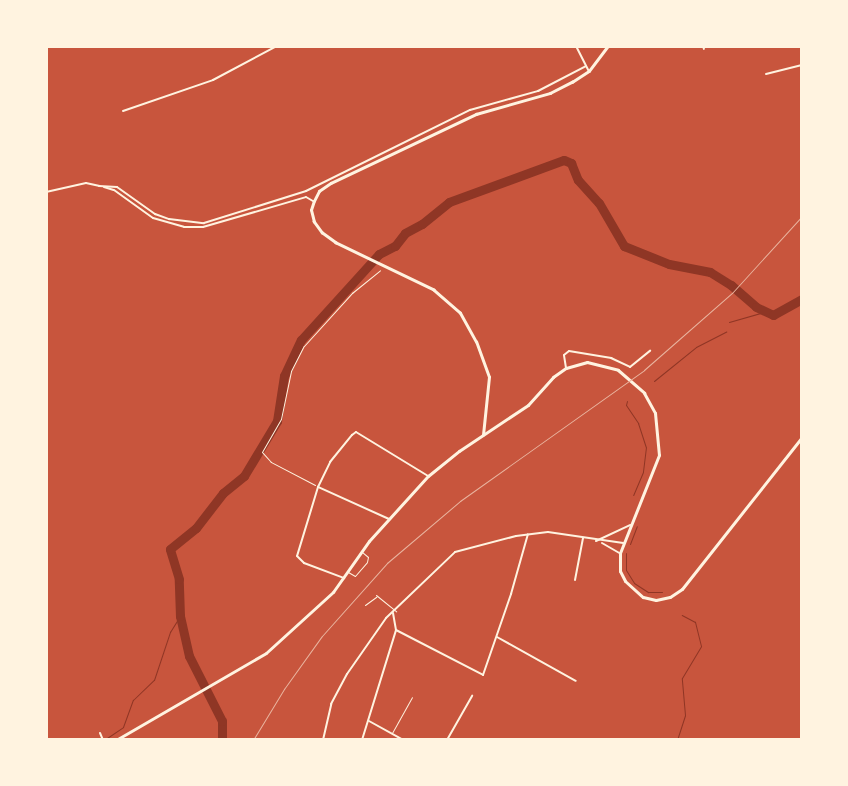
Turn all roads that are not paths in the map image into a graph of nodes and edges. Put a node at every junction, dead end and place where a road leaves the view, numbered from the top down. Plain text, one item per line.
1 (277, 46) edge
2 (576, 46) edge
3 (608, 46) edge
4 (802, 65) edge
5 (586, 66) junction
6 (589, 71) junction
7 (766, 74) dead end
8 (123, 111) dead end
9 (99, 186) junction
10 (46, 192) edge
11 (314, 201) junction
12 (650, 351) dead end
13 (566, 368) junction
14 (483, 435) junction
15 (802, 437) edge
16 (428, 476) junction
17 (318, 487) junction
18 (389, 519) junction
19 (630, 525) junction
20 (528, 534) junction
21 (583, 538) junction
22 (596, 541) junction
23 (600, 542) junction
24 (623, 543) junction
25 (362, 552) junction
26 (620, 553) junction
27 (348, 572) junction
28 (344, 578) junction
29 (575, 580) dead end
30 (365, 605) dead end
31 (394, 612) junction
32 (396, 630) junction
33 (497, 637) junction
34 (576, 681) dead end
35 (472, 696) dead end
36 (412, 697) dead end
37 (369, 721) junction
38 (100, 733) dead end
39 (392, 734) junction
40 (103, 739) edge
41 (116, 740) edge
42 (323, 740) edge
43 (362, 740) edge
44 (403, 740) edge
45 (447, 740) edge

1 - 8 street
2 - 5 street
3 - 6 street
4 - 7 street
5 - 6 street
5 - 9 street
6 - 11 street
9 - 10 street
9 - 11 street
11 - 14 street
12 - 13 street
13 - 14 main road
13 - 19 main road
14 - 16 main road
15 - 26 main road
16 - 17 street
16 - 18 main road
17 - 18 street
17 - 28 street
18 - 25 main road
19 - 22 street
19 - 24 main road
20 - 21 street
20 - 31 street
20 - 33 street
21 - 22 street
21 - 29 street
22 - 23 street
23 - 24 street
23 - 26 street
24 - 26 main road
25 - 27 main road
25 - 27 lane
27 - 28 main road
28 - 41 main road
30 - 31 lane
31 - 32 street
31 - 42 street
32 - 33 street
32 - 37 street
33 - 34 street
35 - 45 street
36 - 39 lane
37 - 39 street
37 - 43 street
38 - 40 street
39 - 44 street

